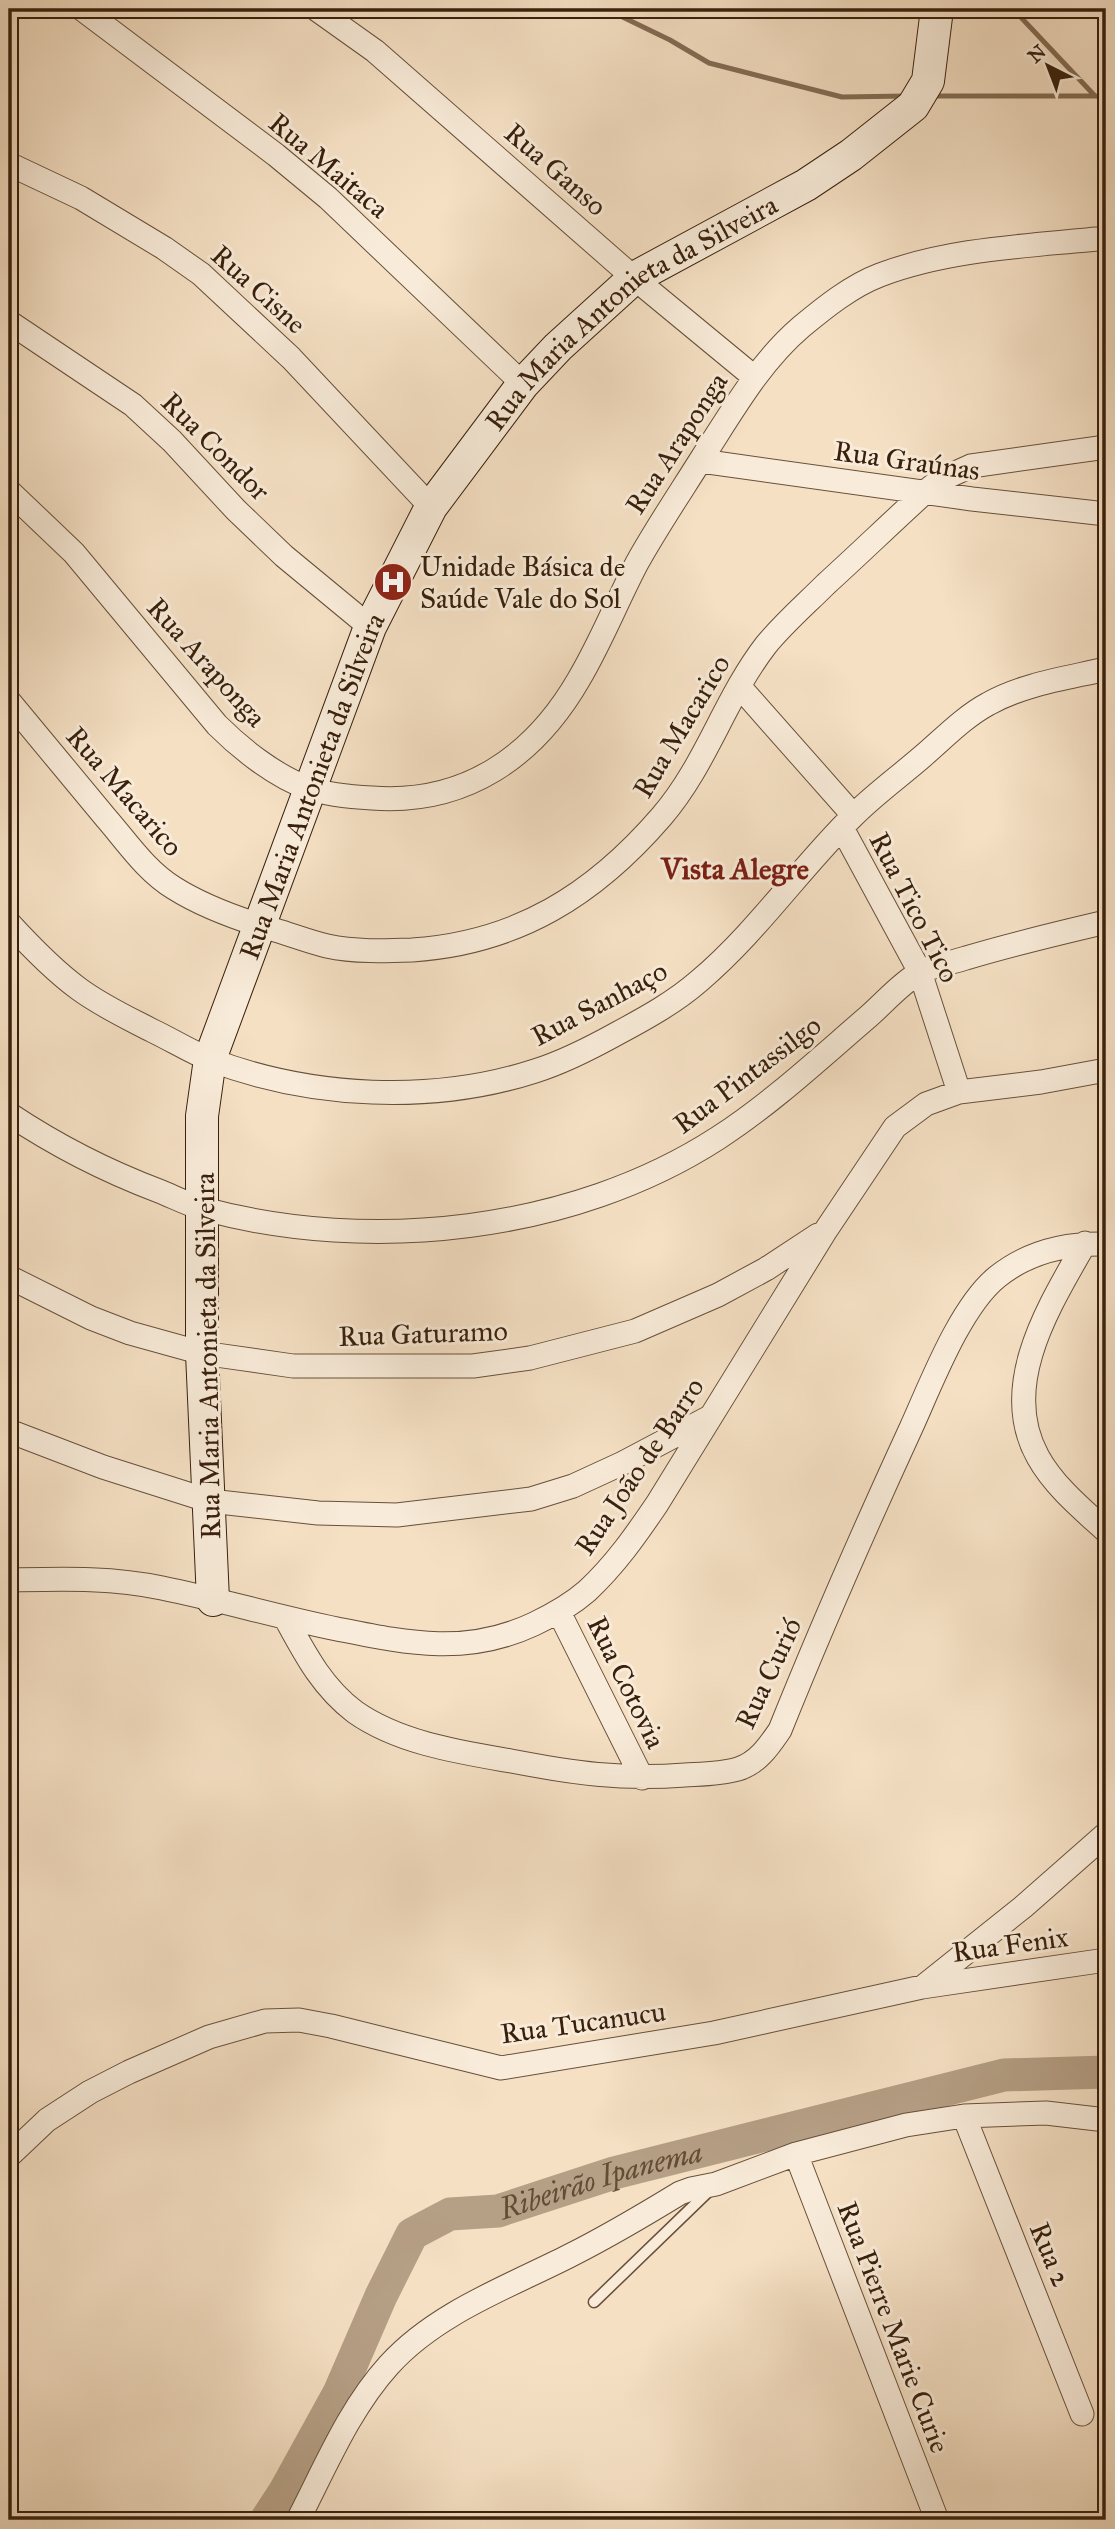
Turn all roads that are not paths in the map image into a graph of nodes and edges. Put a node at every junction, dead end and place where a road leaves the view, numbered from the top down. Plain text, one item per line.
1 (82, 9) edge
2 (316, 9) edge
3 (937, 9) edge
4 (9, 164) edge
5 (1106, 238) edge
6 (634, 278) junction
7 (9, 322) edge
8 (754, 377) junction
9 (523, 384) junction
10 (1106, 447) edge
11 (701, 461) junction
12 (993, 462) junction
13 (9, 491) edge
14 (924, 493) junction
15 (972, 499) junction
16 (431, 507) junction
17 (1106, 513) edge
18 (370, 627) junction
19 (1106, 669) edge
20 (739, 686) junction
21 (9, 701) edge
22 (309, 788) junction
23 (848, 822) junction
24 (1106, 922) edge
25 (9, 923) edge
26 (259, 925) junction
27 (920, 972) junction
28 (210, 1059) junction
29 (1106, 1070) edge
30 (959, 1092) junction
31 (9, 1114) edge
32 (203, 1209) junction
33 (826, 1230) junction
34 (1096, 1244) edge
35 (9, 1277) edge
36 (202, 1353) junction
37 (711, 1417) junction
38 (9, 1431) edge
39 (210, 1501) junction
40 (1106, 1531) edge
41 (9, 1580) edge
42 (214, 1600) junction
43 (559, 1612) junction
44 (286, 1619) junction
45 (642, 1778) junction
46 (1106, 1834) edge
47 (1106, 1960) edge
48 (922, 1987) junction
49 (964, 2116) junction
50 (1106, 2120) edge
51 (796, 2154) junction
52 (9, 2156) edge
53 (716, 2184) junction
54 (594, 2302) dead end
55 (1082, 2414) dead end
56 (298, 2520) edge
57 (937, 2520) edge

1 - 9 street, Rua Maitaca
2 - 6 street, Rua Ganso
3 - 6 street, Rua Maria Antonieta da Silveira
4 - 16 street, Rua Cisne
5 - 8 street, Rua Araponga
6 - 8 street, Rua Ganso
6 - 9 street, Rua Maria Antonieta da Silveira
7 - 18 street, Rua Condor
8 - 11 street, Rua Araponga
9 - 16 street, Rua Maria Antonieta da Silveira
10 - 12 street, Rua Macarico
11 - 14 street, Rua Graúnas
11 - 22 street, Rua Araponga
12 - 14 street, Rua Macarico
12 - 15 street
13 - 22 street, Rua Araponga
14 - 15 street, Rua Graúnas
14 - 20 street, Rua Macarico
15 - 17 street, Rua Graúnas
16 - 18 street, Rua Maria Antonieta da Silveira
18 - 22 street, Rua Maria Antonieta da Silveira
19 - 23 street, Rua Sanhaço
20 - 23 street, Rua Tico Tico
20 - 26 street, Rua Macarico
21 - 26 street, Rua Macarico
22 - 26 street, Rua Maria Antonieta da Silveira
23 - 27 street, Rua Tico Tico
23 - 28 street, Rua Sanhaço
24 - 27 street, Rua Pintassilgo
25 - 28 street, Rua Sanhaço
26 - 28 street, Rua Maria Antonieta da Silveira
27 - 30 street, Rua Tico Tico
27 - 32 street, Rua Pintassilgo
28 - 32 street, Rua Maria Antonieta da Silveira
29 - 30 street, Rua João de Barro
30 - 33 street, Rua João de Barro
31 - 32 street, Rua Pintassilgo
32 - 36 street, Rua Maria Antonieta da Silveira
33 - 36 street, Rua Gaturamo
33 - 37 street, Rua João de Barro
34 - 40 street
34 - 45 street, Rua Curió
35 - 36 street, Rua Gaturamo
36 - 39 street, Rua Maria Antonieta da Silveira
37 - 39 street
37 - 43 street, Rua João de Barro
38 - 39 street
39 - 42 street, Rua Maria Antonieta da Silveira
41 - 42 street, Rua João de Barro
42 - 44 street, Rua João de Barro
43 - 44 street, Rua João de Barro
43 - 45 street, Rua Cotovia
44 - 45 street, Rua Curió
46 - 48 street, Rua Tucanucu
47 - 48 street, Rua Fenix
48 - 52 street, Rua Tucanucu
49 - 50 street
49 - 51 street
49 - 55 street, Rua 2
51 - 53 street
51 - 57 street, Rua Pierre Marie Curie
53 - 54 lane
53 - 56 street

